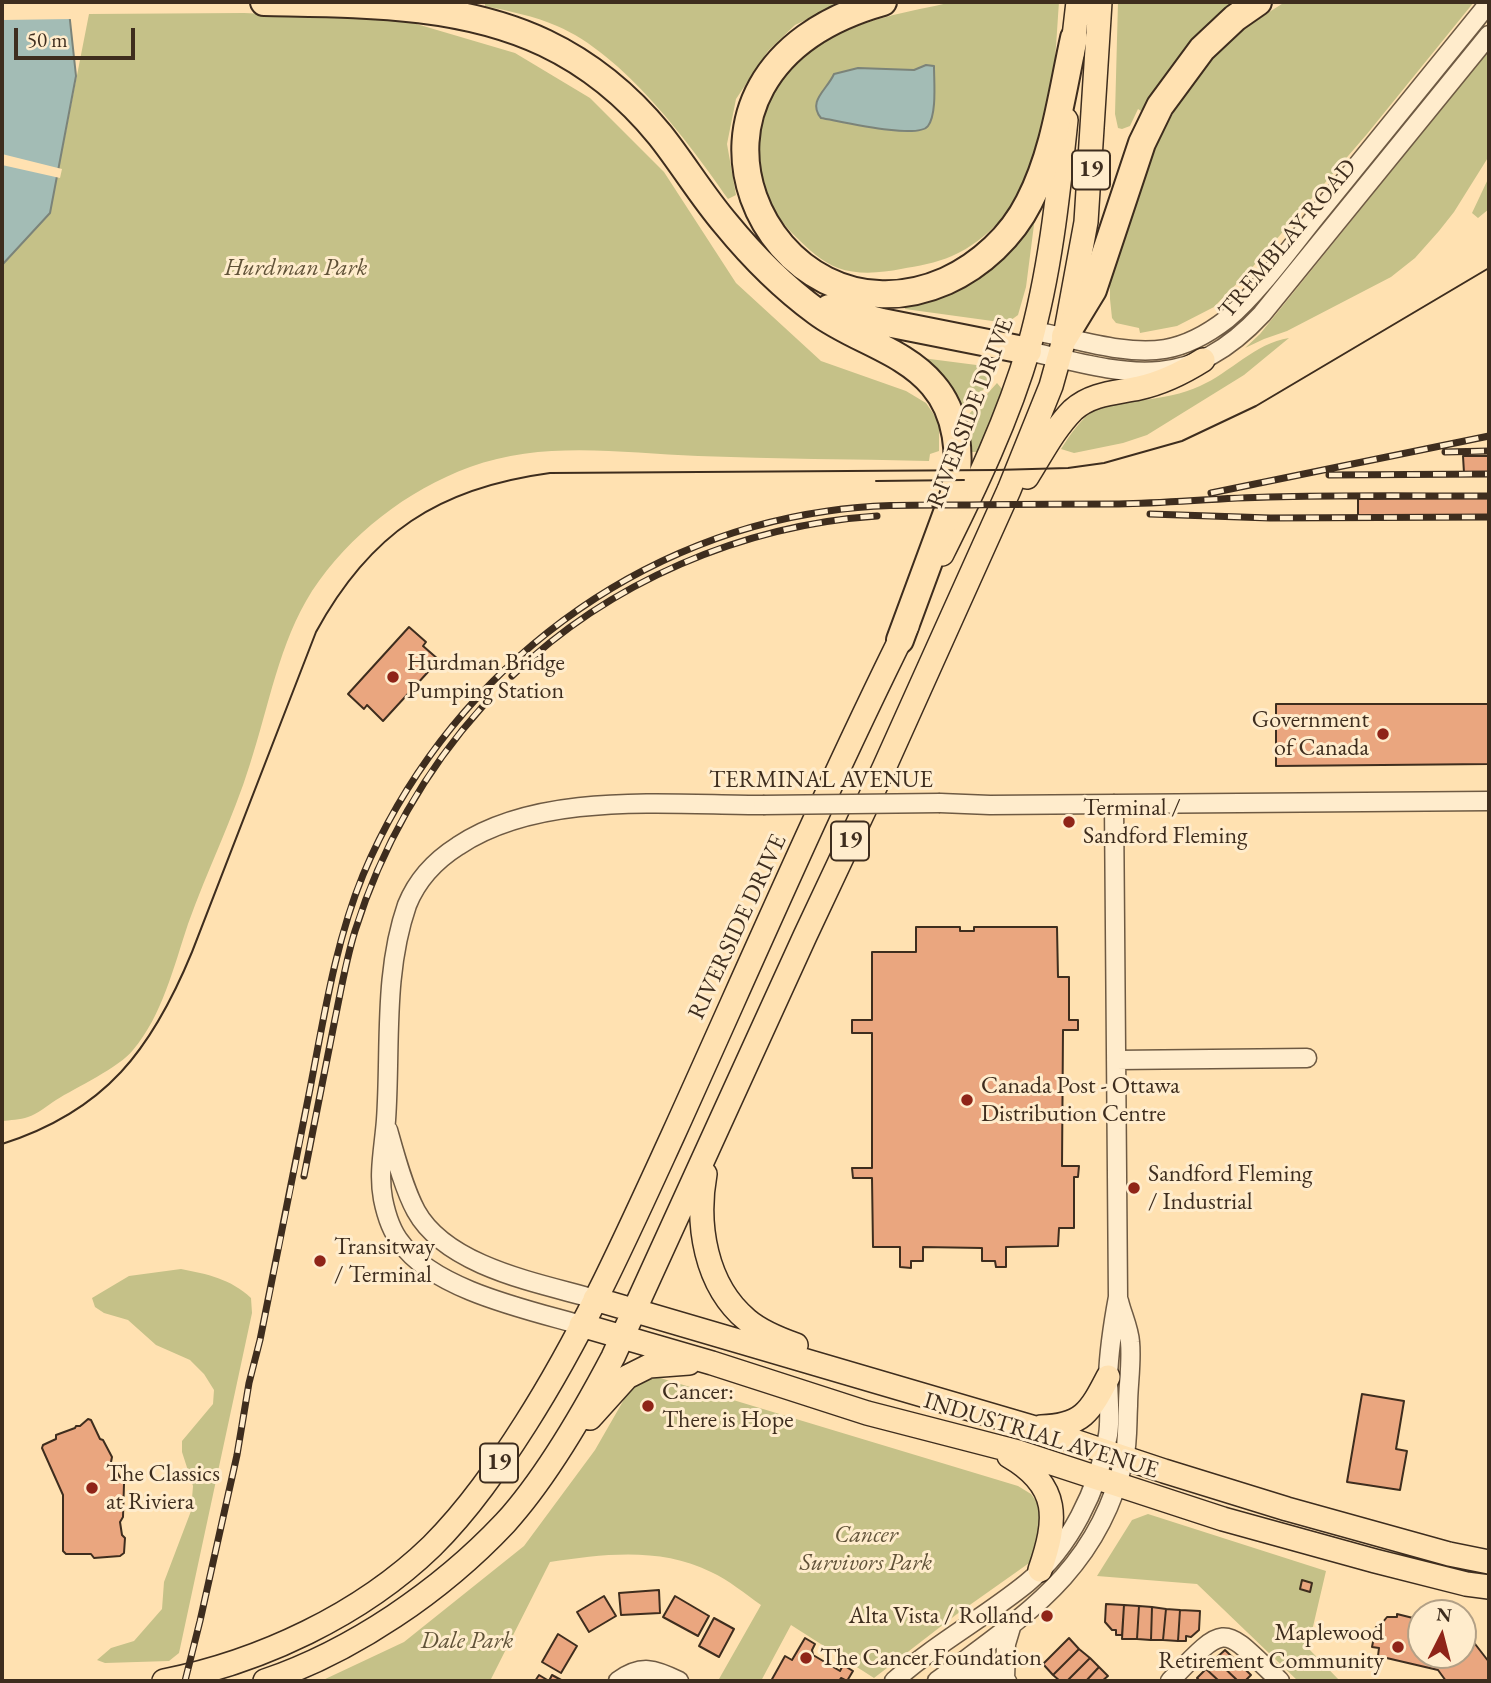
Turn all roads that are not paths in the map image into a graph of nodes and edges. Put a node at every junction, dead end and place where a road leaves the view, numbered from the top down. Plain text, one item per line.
1 (264, 2) edge
2 (883, 2) edge
3 (1078, 2) edge
4 (1100, 2) edge
5 (1258, 2) edge
6 (1489, 3) edge
7 (1489, 35) edge
8 (1074, 38) junction
9 (795, 294) junction
10 (1031, 341) junction
11 (1062, 347) junction
12 (1203, 360) junction
13 (986, 542) junction
14 (900, 640) junction
15 (1489, 801) edge
16 (1114, 804) junction
17 (1307, 1058) dead end
18 (1116, 1060) junction
19 (386, 1121) junction
20 (713, 1140) junction
21 (1118, 1297) junction
22 (596, 1299) junction
23 (634, 1311) junction
24 (581, 1325) junction
25 (622, 1338) junction
26 (712, 1363) junction
27 (860, 1375) junction
28 (1108, 1377) junction
29 (1035, 1427) junction
30 (968, 1439) junction
31 (1114, 1454) junction
32 (552, 1459) junction
33 (1106, 1482) junction
34 (1489, 1562) edge
35 (1040, 1570) junction
36 (1489, 1587) edge
37 (1012, 1623) junction
38 (943, 1677) edge
39 (164, 1681) edge
40 (265, 1681) edge
41 (618, 1681) edge
42 (679, 1681) edge
43 (894, 1681) edge
44 (1006, 1681) edge
45 (1170, 1681) edge
46 (1280, 1681) edge

1 - 9 highway
2 - 8 highway
3 - 8 main road, RIVERSIDE DRIVE / 19
4 - 11 main road, 19
5 - 11 highway
6 - 11 street, TREMBLAY ROAD
7 - 12 street, TREMBLAY ROAD
8 - 10 main road, RIVERSIDE DRIVE / 19
9 - 10 highway
9 - 14 highway
10 - 11 street, TREMBLAY ROAD
10 - 14 main road, RIVERSIDE DRIVE / 19
11 - 12 street, TREMBLAY ROAD
11 - 13 main road, 19
12 - 13 main road
13 - 20 main road, 19
14 - 22 main road, RIVERSIDE DRIVE / 19
15 - 16 street, TERMINAL AVENUE
16 - 18 street
16 - 19 street, TERMINAL AVENUE, bridge
17 - 18 street
18 - 21 street
19 - 22 street, TERMINAL AVENUE
19 - 24 street, TERMINAL AVENUE
20 - 23 main road, 19
20 - 27 main road
21 - 28 street
21 - 31 street
22 - 23 main road, INDUSTRIAL AVENUE
22 - 24 main road, RIVERSIDE DRIVE / 19
23 - 25 main road, 19
23 - 27 main road, INDUSTRIAL AVENUE
24 - 25 main road, INDUSTRIAL AVENUE
24 - 39 main road, RIVERSIDE DRIVE / 19
25 - 26 main road, INDUSTRIAL AVENUE
25 - 32 main road, 19
26 - 30 main road, INDUSTRIAL AVENUE
26 - 32 main road
27 - 29 main road, INDUSTRIAL AVENUE
28 - 29 main road
28 - 31 street
29 - 31 main road, INDUSTRIAL AVENUE
30 - 33 main road, INDUSTRIAL AVENUE
30 - 35 main road
31 - 33 street
31 - 34 main road, INDUSTRIAL AVENUE
32 - 40 main road, 19
33 - 35 street
33 - 36 main road, INDUSTRIAL AVENUE
33 - 37 street
35 - 43 street
37 - 38 street
37 - 44 street
38 - 44 street
41 - 42 street
45 - 46 street

